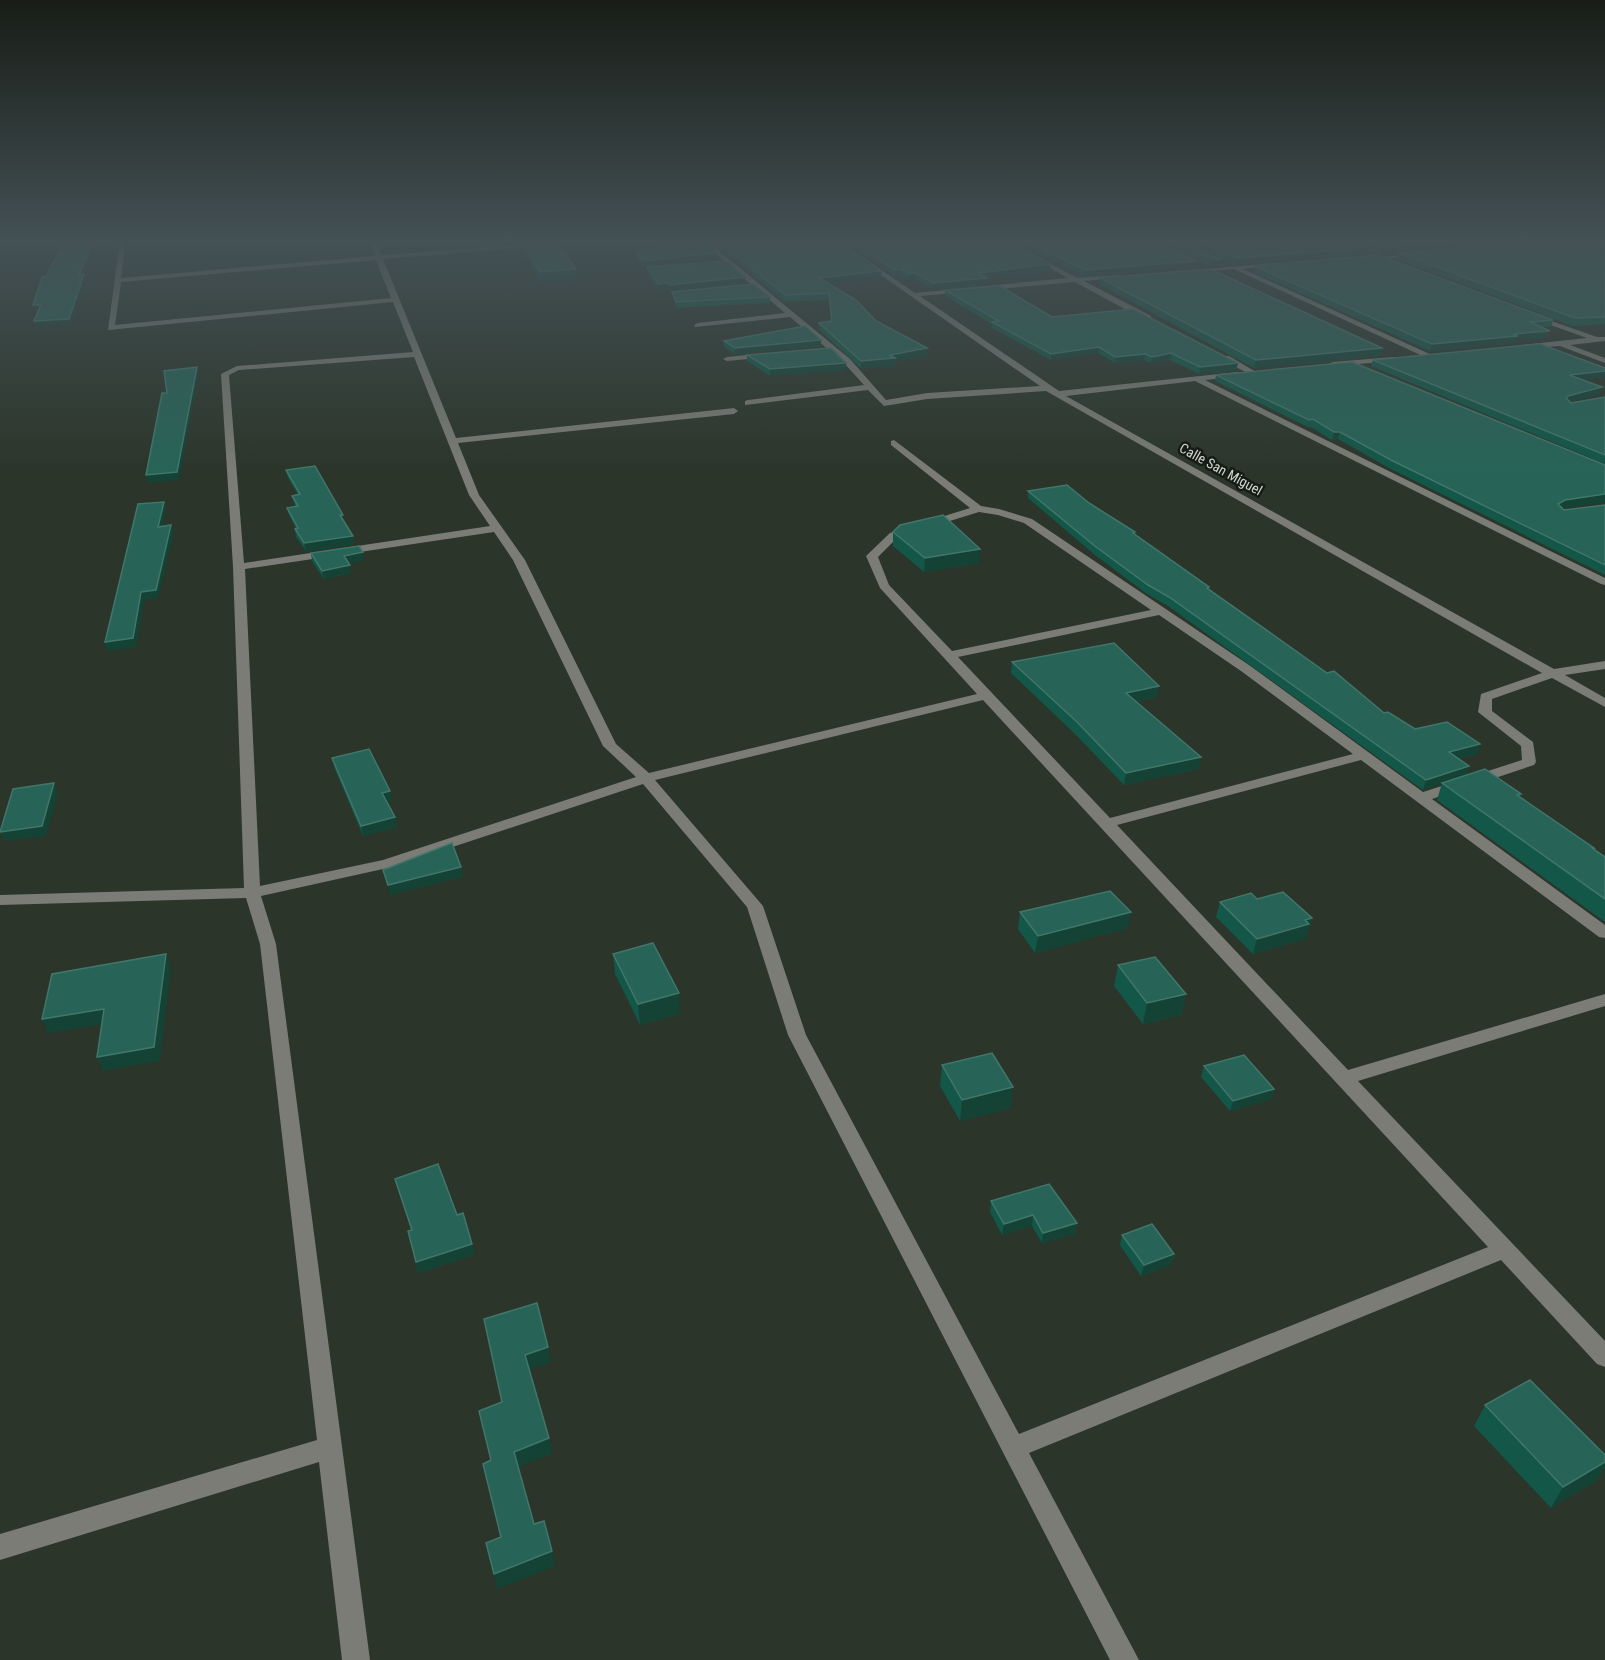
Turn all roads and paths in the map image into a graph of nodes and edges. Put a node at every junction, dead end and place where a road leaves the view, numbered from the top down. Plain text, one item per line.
1 (112, 318) edge
2 (208, 318) edge
3 (404, 318) edge
4 (759, 318) edge
5 (796, 318) edge
6 (946, 318) edge
7 (1149, 318) edge
8 (1347, 318) edge
9 (1541, 318) edge
10 (1158, 323) edge
11 (698, 325) dead end
12 (1601, 339) edge
13 (1558, 343) junction
14 (1511, 348) edge
15 (1378, 349) edge
16 (832, 350) junction
17 (821, 351) edge
18 (419, 354) junction
19 (774, 355) edge
20 (1442, 355) edge
21 (1221, 356) edge
22 (1430, 356) junction
23 (1409, 358) edge
24 (727, 359) dead end
25 (1605, 361) edge
26 (1351, 363) junction
27 (1318, 366) edge
28 (1263, 371) edge
29 (1252, 372) junction
30 (1373, 372) edge
31 (1195, 378) junction
32 (870, 387) junction
33 (1052, 391) junction
34 (748, 403) dead end
35 (734, 411) dead end
36 (454, 441) junction
37 (894, 443) dead end
38 (978, 509) junction
39 (497, 528) junction
40 (239, 567) junction
41 (1605, 582) edge
42 (1161, 611) junction
43 (950, 655) junction
44 (1605, 665) edge
45 (1554, 673) junction
46 (988, 695) junction
47 (1605, 703) edge
48 (1364, 755) junction
49 (646, 778) junction
50 (1421, 798) junction
51 (1108, 823) junction
52 (252, 892) junction
53 (0, 900) edge
54 (1605, 933) edge
55 (1605, 1000) edge
56 (1345, 1078) junction
57 (1505, 1249) junction
58 (1605, 1357) edge
59 (330, 1447) junction
60 (1014, 1448) junction
61 (0, 1547) edge
62 (356, 1660) edge
63 (1125, 1660) edge

1 - 2 street
3 - 18 street
4 - 11 street
5 - 16 street
6 - 33 street, Calle San Miguel
7 - 10 street
8 - 22 street
9 - 12 street
12 - 13 street
13 - 14 street
13 - 25 street
15 - 26 street
16 - 17 street
16 - 32 street
18 - 36 street
18 - 40 street
19 - 24 street
20 - 22 street
21 - 29 street
22 - 23 street
26 - 27 street
26 - 30 street
28 - 29 street
29 - 31 street
31 - 33 street
31 - 41 street
32 - 33 street
32 - 34 street
33 - 45 street, Calle San Miguel
35 - 36 street
36 - 39 street
37 - 38 street
38 - 42 street
38 - 43 street
39 - 40 street
39 - 49 street
40 - 52 street
42 - 43 street
42 - 48 street
43 - 46 street
44 - 45 street
45 - 47 street, Calle San Miguel
45 - 50 street
46 - 49 street
46 - 51 street
48 - 50 street
48 - 51 street
49 - 52 street
49 - 60 street
50 - 54 street
51 - 56 street
52 - 53 street
52 - 59 street
55 - 56 street
56 - 57 street
57 - 58 street
57 - 60 street
59 - 61 street
59 - 62 street
60 - 63 street

